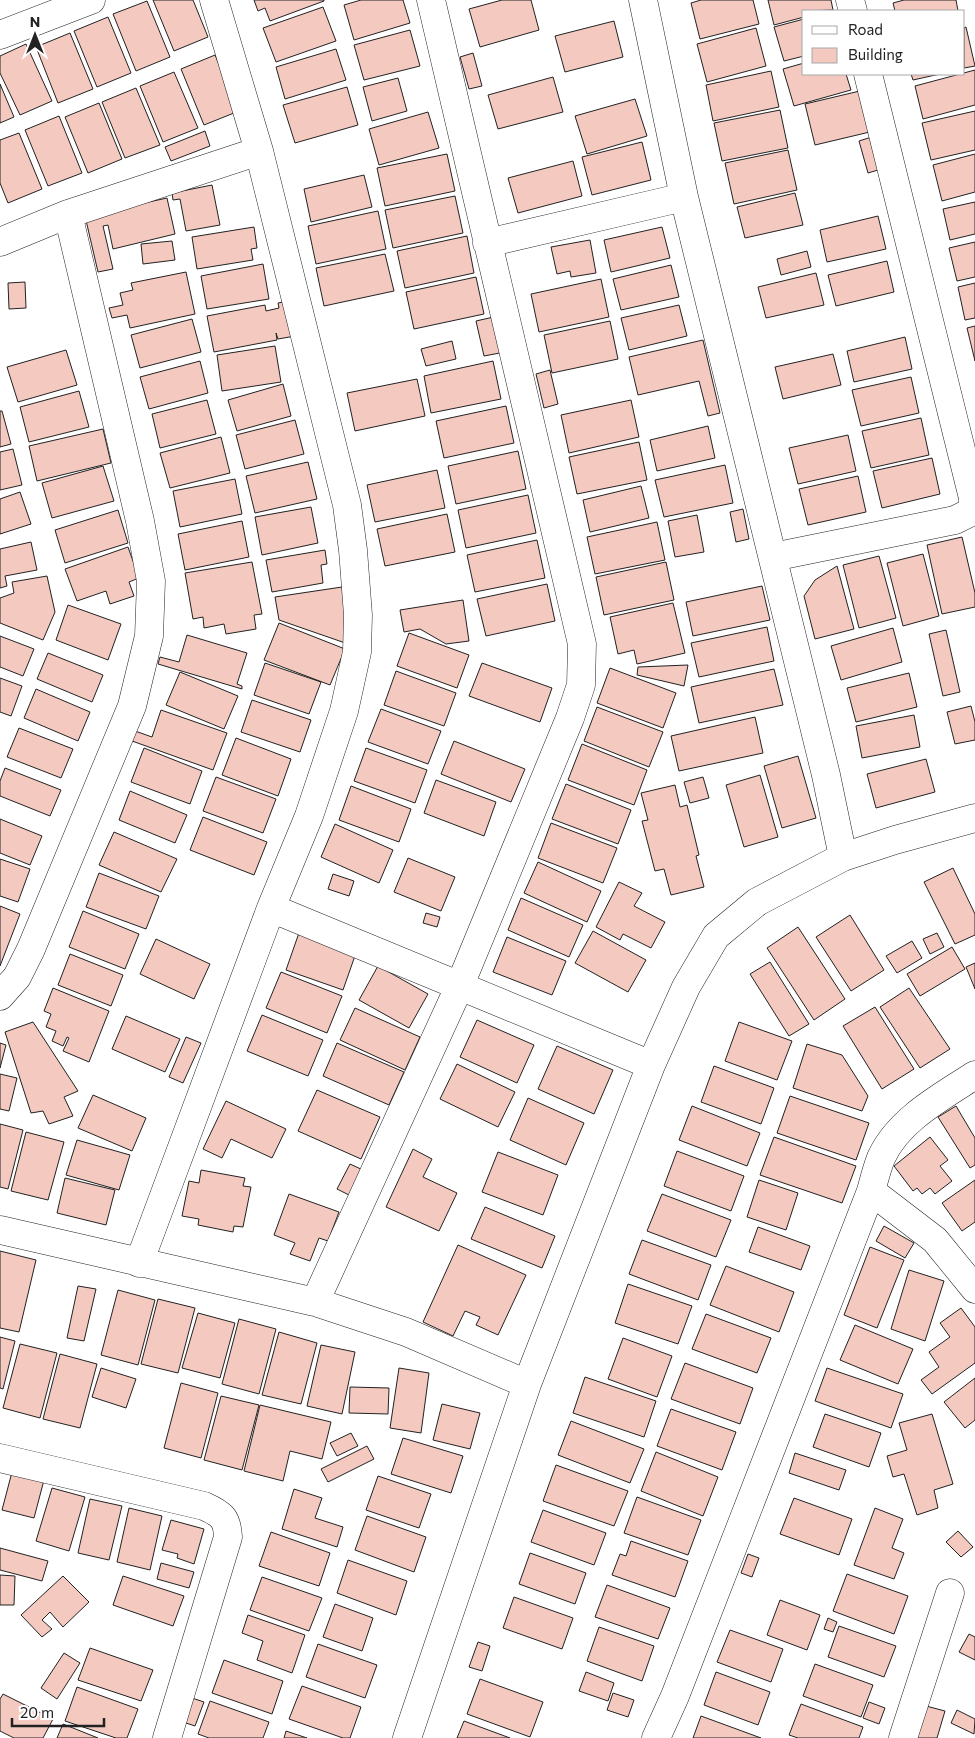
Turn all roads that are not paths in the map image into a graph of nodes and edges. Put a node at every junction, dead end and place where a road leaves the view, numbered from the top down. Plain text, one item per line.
1 (91, 0) edge
2 (214, 0) edge
3 (431, 0) edge
4 (644, 0) edge
5 (0, 35) edge
6 (868, 75) edge
7 (259, 151) junction
8 (684, 197) junction
9 (68, 214) junction
10 (0, 242) edge
11 (488, 244) junction
12 (772, 557) junction
13 (975, 818) edge
14 (843, 857) junction
15 (271, 908) junction
16 (460, 985) junction
17 (0, 996) edge
18 (650, 1065) junction
19 (975, 1075) edge
20 (871, 1191) junction
21 (0, 1230) edge
22 (138, 1263) junction
23 (975, 1289) edge
24 (315, 1302) junction
25 (527, 1384) junction
26 (0, 1458) edge
27 (950, 1593) dead end
28 (167, 1738) edge
29 (406, 1738) edge
30 (656, 1738) edge
31 (903, 1738) edge

1 - 5 street
2 - 7 street
3 - 11 street
4 - 8 street
6 - 12 street
7 - 9 street
7 - 15 street
8 - 11 street
8 - 12 street
9 - 10 street
9 - 17 street
11 - 16 street
12 - 14 street
13 - 14 street
14 - 18 street
15 - 16 street
15 - 22 street
16 - 18 street
16 - 24 street
18 - 25 street
19 - 20 street
20 - 23 street
20 - 30 street
21 - 22 street
22 - 24 street
24 - 25 street
25 - 29 street
26 - 28 street
27 - 31 street

